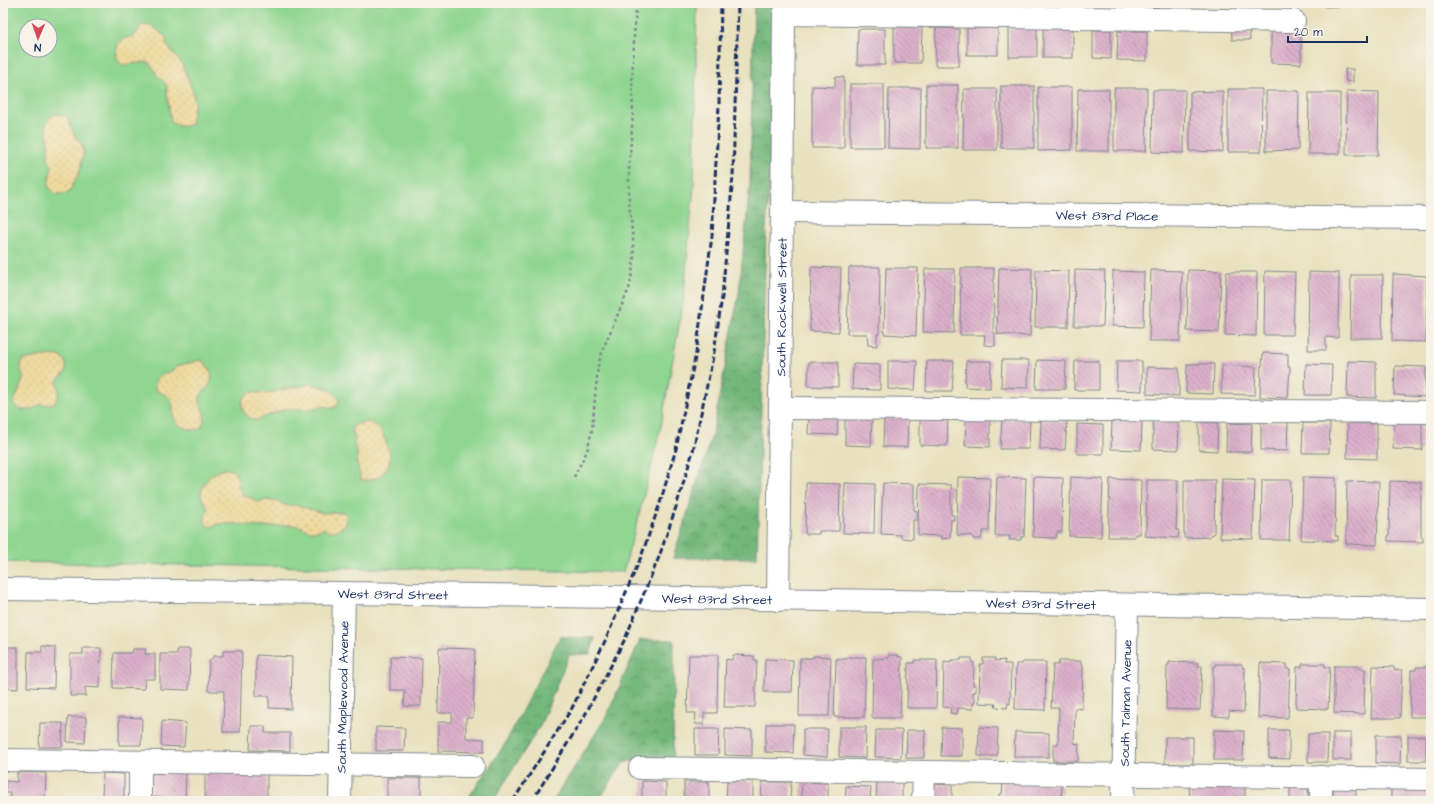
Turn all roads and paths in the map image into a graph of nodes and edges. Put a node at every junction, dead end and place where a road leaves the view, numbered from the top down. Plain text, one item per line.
1 (636, 3) edge
2 (1294, 21) dead end
3 (783, 212) junction
4 (1431, 218) edge
5 (780, 408) junction
6 (1431, 412) edge
7 (574, 477) dead end
8 (3, 590) edge
9 (344, 593) junction
10 (778, 600) junction
11 (1127, 605) junction
12 (1431, 609) edge
13 (3, 760) edge
14 (140, 762) junction
15 (340, 764) junction
16 (473, 766) dead end
17 (640, 768) dead end
18 (924, 772) junction
19 (1124, 775) junction
20 (1321, 777) junction
21 (1431, 779) edge
22 (140, 801) edge
23 (340, 801) edge
24 (923, 801) edge
25 (1123, 801) edge
26 (1321, 801) edge

1 - 7 path
2 - 3 street, South Rockwell Street
3 - 4 street, West 83rd Place
3 - 5 street, South Rockwell Street
5 - 6 street
5 - 10 street, South Rockwell Street
8 - 9 street, West 83rd Street
9 - 10 street, West 83rd Street
9 - 15 street, South Maplewood Avenue
10 - 11 street, West 83rd Street
11 - 12 street, West 83rd Street
11 - 19 street, South Talman Avenue
13 - 14 street
14 - 15 street
14 - 22 street
15 - 16 street
15 - 23 street, South Maplewood Avenue
17 - 18 street
18 - 19 street
18 - 24 street
19 - 20 street
19 - 25 street, South Talman Avenue
20 - 21 street
20 - 26 street

